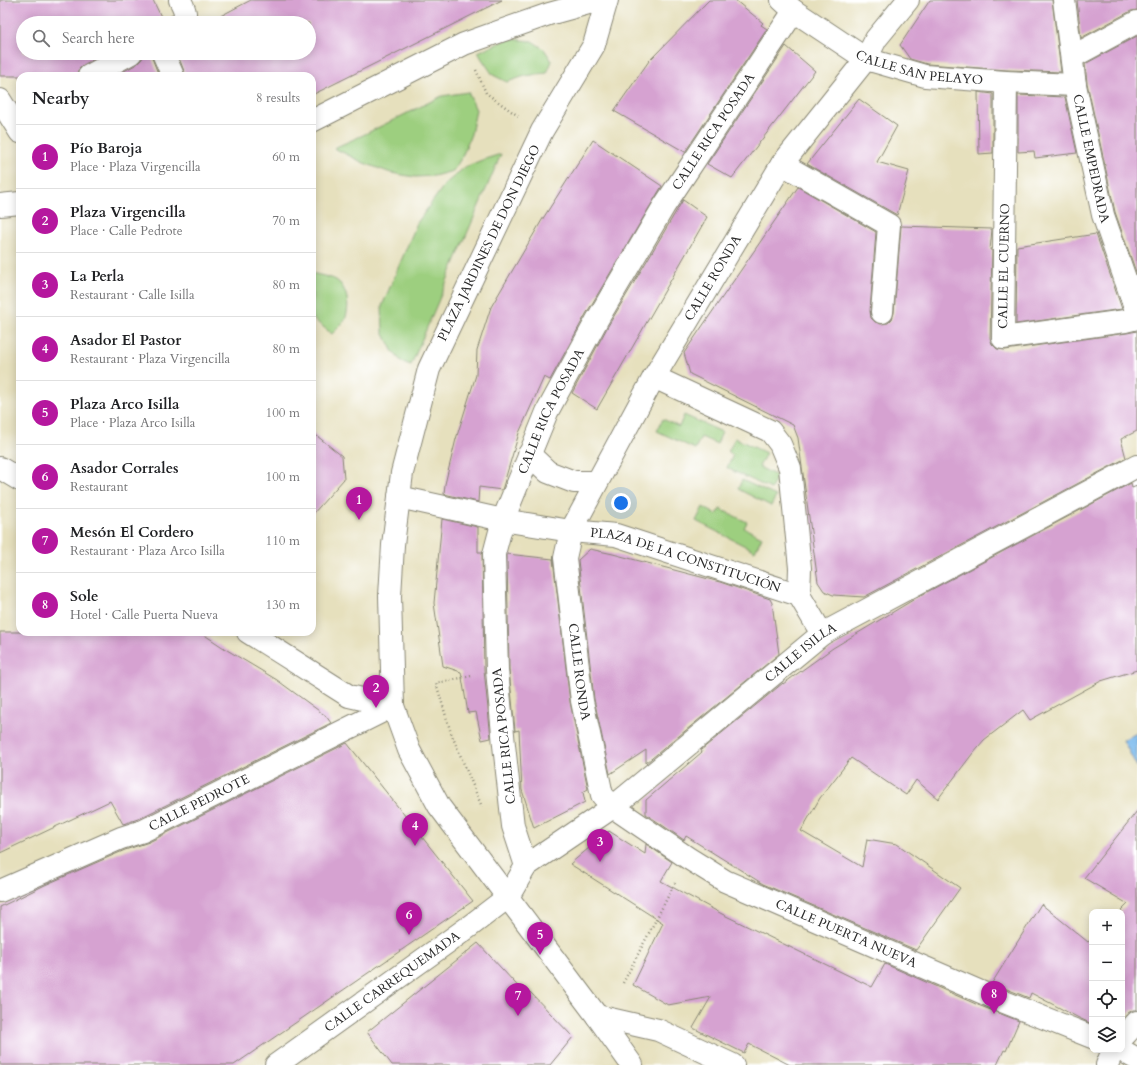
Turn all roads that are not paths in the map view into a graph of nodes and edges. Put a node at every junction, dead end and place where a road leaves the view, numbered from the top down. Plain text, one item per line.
1 (180, 0) edge
2 (600, 0) edge
3 (607, 0) edge
4 (908, 0) edge
5 (1064, 0) edge
6 (788, 6) edge
7 (185, 16) edge
8 (1137, 22) edge
9 (1072, 57) junction
10 (866, 59) junction
11 (119, 60) edge
12 (166, 60) edge
13 (97, 72) edge
14 (172, 72) edge
15 (1006, 82) junction
16 (1075, 85) junction
17 (0, 100) edge
18 (316, 119) edge
19 (16, 121) edge
20 (782, 164) junction
21 (16, 203) edge
22 (0, 205) edge
23 (882, 312) dead end
24 (1137, 313) edge
25 (1137, 318) edge
26 (654, 377) junction
27 (529, 454) junction
28 (1137, 466) edge
29 (0, 468) edge
30 (16, 478) edge
31 (597, 482) junction
32 (398, 497) junction
33 (503, 520) junction
34 (571, 531) junction
35 (799, 595) junction
36 (822, 634) junction
37 (254, 636) edge
38 (393, 706) junction
39 (613, 807) junction
40 (526, 866) junction
41 (0, 891) edge
42 (508, 897) junction
43 (597, 1016) junction
44 (1137, 1022) edge
45 (1125, 1035) edge
46 (1089, 1036) edge
47 (1125, 1052) edge
48 (1112, 1053) edge
49 (1137, 1059) edge
50 (276, 1065) edge
51 (632, 1065) edge
52 (733, 1065) edge
53 (1107, 1065) edge

1 - 7 street
2 - 18 street
3 - 32 street, PLAZA JARDINES DE DON DIEGO
4 - 10 street, CALLE RONDA
5 - 9 street, CALLE EMPEDRADA
6 - 10 street, CALLE SAN PELAYO
6 - 27 street, CALLE RICA POSADA
8 - 9 street
9 - 16 street, CALLE EMPEDRADA
10 - 15 street, CALLE SAN PELAYO
10 - 20 street, CALLE RONDA
11 - 13 street
12 - 14 street
15 - 16 street, CALLE SAN PELAYO
15 - 25 street, CALLE EL CUERNO
16 - 24 street, CALLE EMPEDRADA
17 - 19 street
20 - 23 street
20 - 26 street, CALLE RONDA
21 - 22 street
26 - 31 street, CALLE RONDA
26 - 35 street, PLAZA DE LA CONSTITUCIÓN
27 - 31 street
27 - 33 street, CALLE RICA POSADA
28 - 36 street, CALLE ISILLA
29 - 30 street
31 - 34 street, CALLE RONDA
32 - 33 street
32 - 38 street, PLAZA JARDINES DE DON DIEGO
33 - 34 street
33 - 40 street, CALLE RICA POSADA
34 - 35 street, PLAZA DE LA CONSTITUCIÓN
34 - 39 street, CALLE RONDA
35 - 36 street
36 - 39 street, CALLE ISILLA
37 - 38 street
38 - 41 street, CALLE PEDROTE
38 - 42 street, PLAZA JARDINES DE DON DIEGO
39 - 40 street, CALLE ISILLA
39 - 46 street, CALLE PUERTA NUEVA
40 - 42 street, CALLE ISILLA
42 - 43 street, PLAZA JARDINES DE DON DIEGO
42 - 50 street, CALLE CARREQUEMADA
43 - 51 street, PLAZA JARDINES DE DON DIEGO
43 - 52 street
44 - 45 street
47 - 49 street
48 - 53 street

